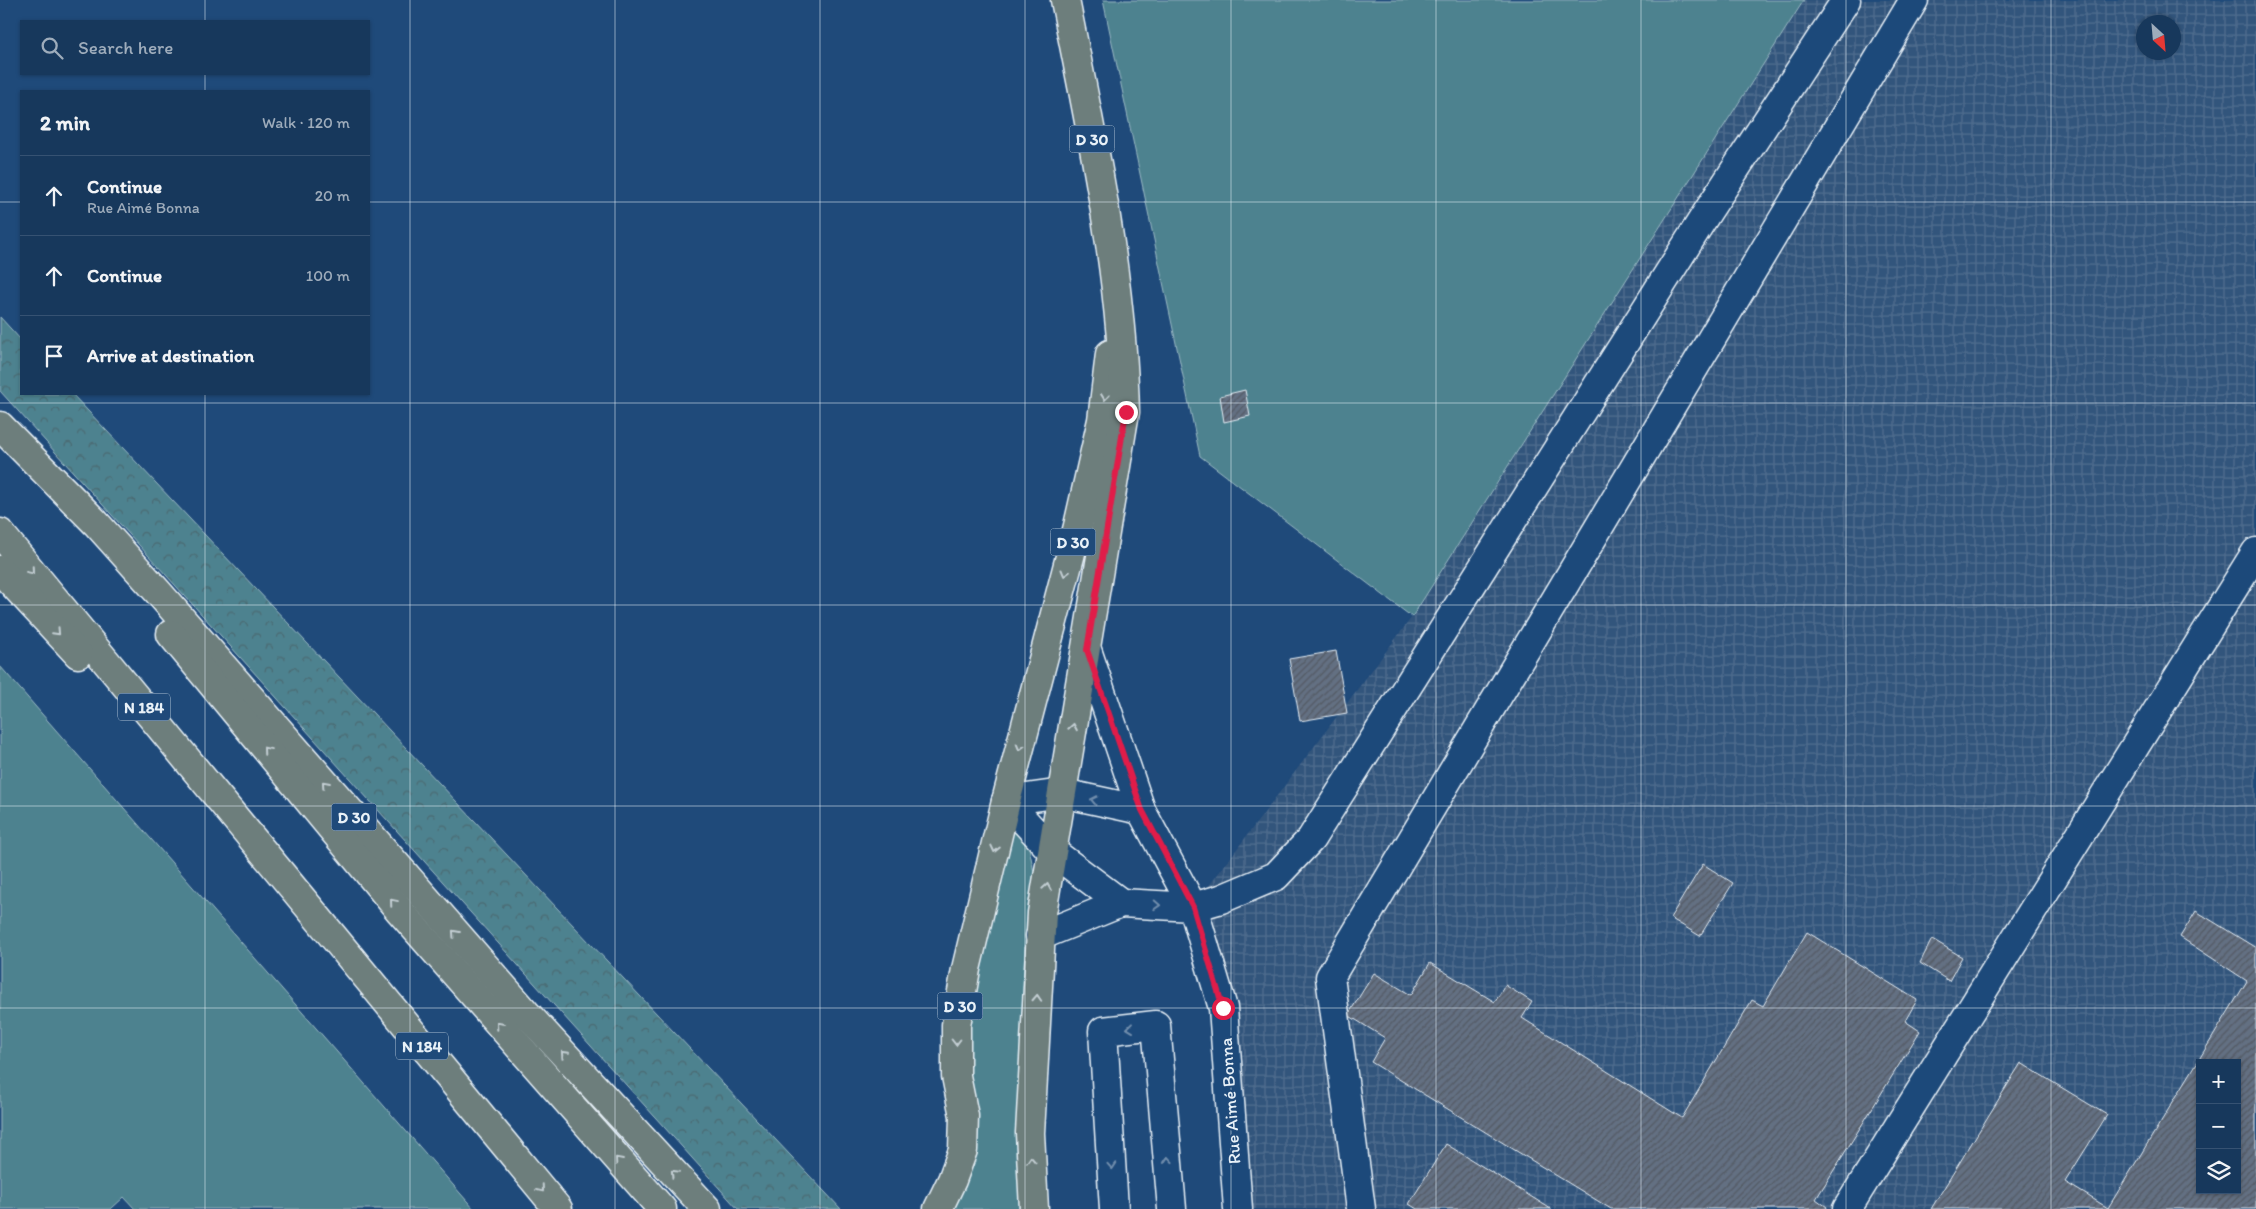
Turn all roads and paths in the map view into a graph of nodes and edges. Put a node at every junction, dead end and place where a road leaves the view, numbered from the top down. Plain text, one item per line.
1 (1065, 0) edge
2 (1846, 0) edge
3 (1914, 0) edge
4 (1115, 279) junction
5 (0, 426) edge
6 (0, 432) edge
7 (0, 533) edge
8 (2256, 552) edge
9 (0, 570) edge
10 (1087, 650) junction
11 (1062, 793) junction
12 (1006, 801) junction
13 (1142, 810) junction
14 (1053, 852) junction
15 (286, 882) junction
16 (1121, 903) junction
17 (1193, 907) junction
18 (1040, 936) junction
19 (534, 1209) edge
20 (558, 1209) edge
21 (662, 1209) edge
22 (707, 1209) edge
23 (938, 1209) edge
24 (1034, 1209) edge
25 (1114, 1209) edge
26 (1172, 1209) edge
27 (1238, 1209) edge
28 (1361, 1209) edge
29 (1846, 1209) edge

1 - 4 main road, D 30
2 - 17 street
3 - 28 street
4 - 10 main road, D 30
4 -> 12 main road, D 30
22 -> 5 main road, D 30
21 -> 6 main road
7 -> 15 main road, N 184
8 - 29 street
9 -> 15 main road
11 -> 10 main road, D 30
10 - 13 street, Rue Aimé Bonna
11 - 12 street
13 -> 11 street
11 - 14 main road, D 30
12 - 14 street
12 -> 23 main road, D 30
13 - 17 street, Rue Aimé Bonna
14 - 16 street
18 -> 14 main road, D 30
15 - 19 main road
15 -> 20 main road, N 184
16 -> 17 street
16 - 18 street
17 - 27 street, Rue Aimé Bonna
24 -> 18 main road, D 30
26 -> 25 street

